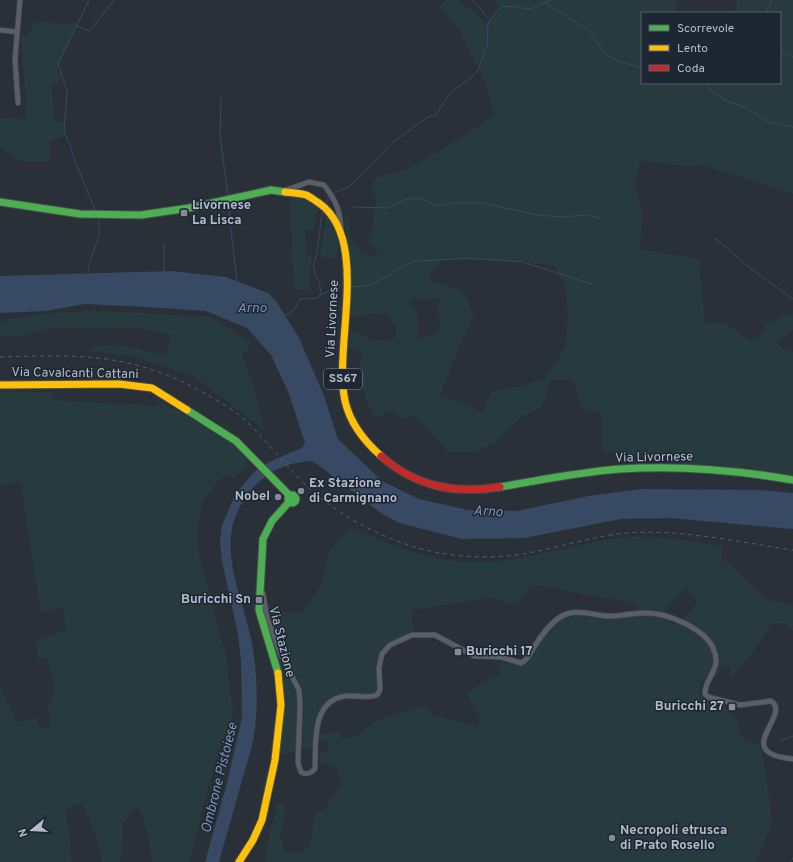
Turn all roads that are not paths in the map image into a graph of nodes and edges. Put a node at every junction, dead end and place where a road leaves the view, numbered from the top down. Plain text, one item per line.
1 (20, 0) edge
2 (0, 30) edge
3 (16, 32) junction
4 (18, 103) dead end
5 (286, 190) junction
6 (0, 202) edge
7 (341, 230) junction
8 (0, 385) edge
9 (267, 471) joint
10 (793, 480) edge
11 (262, 581) junction
12 (793, 759) edge
13 (239, 862) edge

1 - 3 street
2 - 3 street
3 - 4 street
5 - 6 main road, Via Livornese / SS67
5 - 7 main road, Via Livornese / SS67
5 - 7 street
7 - 10 main road, Via Livornese / SS67
8 - 9 main road, Via Cavalcanti Cattani
9 - 11 main road, Via Stazione
11 - 12 street
11 - 13 main road, Via Stazione

